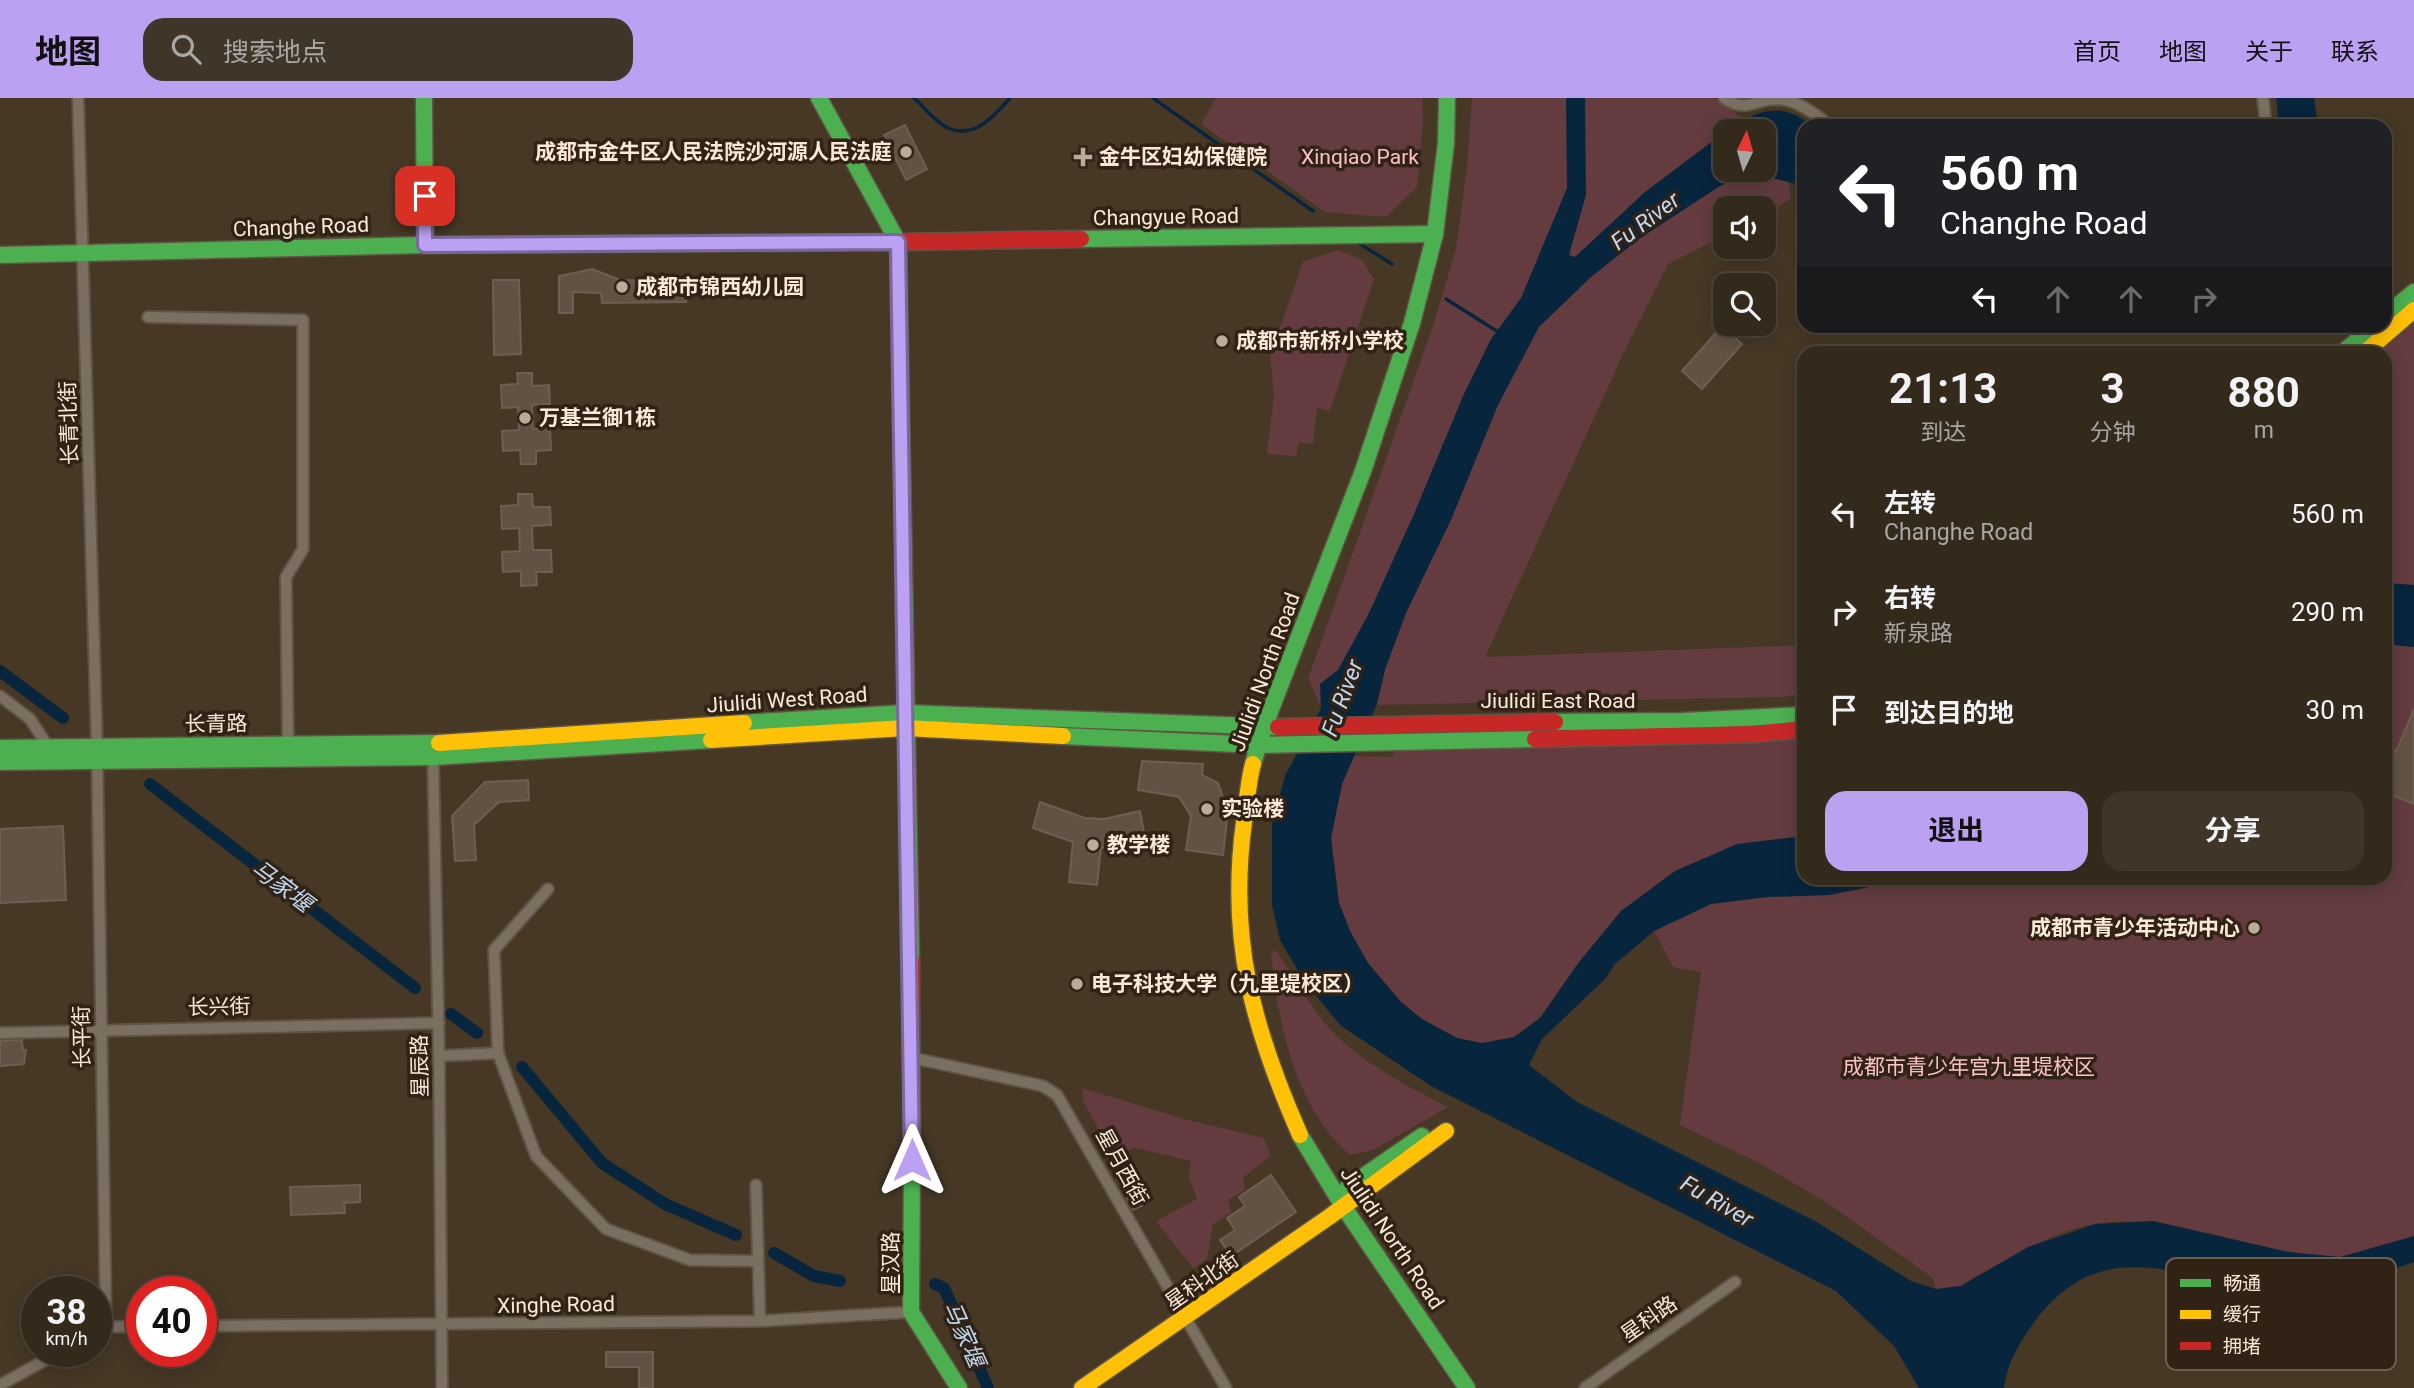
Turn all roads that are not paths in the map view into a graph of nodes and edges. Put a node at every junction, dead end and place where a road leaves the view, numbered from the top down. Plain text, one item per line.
1 (78, 98) edge
2 (424, 98) edge
3 (819, 98) edge
4 (1447, 98) edge
5 (1724, 98) edge
6 (2263, 98) edge
7 (1821, 119) edge
8 (2265, 119) edge
9 (1435, 234) junction
10 (898, 242) junction
11 (425, 245) junction
12 (83, 254) junction
13 (0, 256) edge
14 (2414, 292) edge
15 (2392, 310) edge
16 (2414, 310) edge
17 (148, 317) dead end
18 (2392, 329) edge
19 (2366, 333) edge
20 (2387, 333) edge
21 (2350, 346) edge
22 (2371, 346) edge
23 (0, 696) edge
24 (1797, 716) edge
25 (905, 721) junction
26 (1313, 724) joint
27 (1264, 727) junction
28 (1797, 730) edge
29 (288, 743) junction
30 (1258, 746) junction
31 (0, 748) edge
32 (49, 748) junction
33 (433, 750) junction
34 (97, 755) junction
35 (0, 762) edge
36 (548, 889) dead end
37 (439, 1023) junction
38 (101, 1029) junction
39 (0, 1032) edge
40 (498, 1053) junction
41 (439, 1056) junction
42 (913, 1058) junction
43 (756, 1185) dead end
44 (1342, 1206) junction
45 (758, 1261) junction
46 (101, 1276) edge
47 (1735, 1282) dead end
48 (911, 1312) junction
49 (1185, 1319) junction
50 (760, 1321) junction
51 (441, 1325) junction
52 (217, 1326) edge
53 (33, 1367) edge
54 (0, 1385) edge
55 (442, 1388) edge
56 (959, 1388) edge
57 (1082, 1388) edge
58 (1226, 1388) edge
59 (1467, 1388) edge
60 (1585, 1388) edge

1 - 12 street, 长青北街
2 - 11 street
3 - 10 street
4 - 9 street, Jiulidi North Road
5 - 7 street
6 - 8 street
9 - 10 street, Changyue Road
9 - 27 street, Jiulidi North Road
10 - 11 street, Changhe Road
10 - 25 street, 星汉路
11 - 12 street, Changhe Road
12 - 13 street, Changhe Road
12 - 34 street, 长青北街
14 - 15 street
16 - 18 street
17 - 29 street
19 - 21 street
20 - 22 street
23 - 32 street
24 - 26 street, Jiulidi East Road
25 - 27 street, Jiulidi West Road
25 - 30 street
25 - 33 street, Jiulidi West Road
25 - 42 street, 星汉路
26 - 27 street, Jiulidi West Road
27 - 30 street, Jiulidi North Road
28 - 30 street
29 - 33 street, 长青路
29 - 34 street, 长青路
30 - 44 street, Jiulidi North Road
31 - 32 street, 长青路
32 - 34 street, 长青路
33 - 34 street
33 - 37 street, 星辰路
34 - 35 street
34 - 38 street, 长平街
36 - 40 street
37 - 38 street, 长兴街
37 - 41 street, 星辰路
38 - 39 street, 长兴街
38 - 46 street, 长平街
40 - 41 street
40 - 45 street
41 - 51 street, 星辰路
42 - 48 street, 星汉路
42 - 49 street, 星月西街
43 - 45 street
44 - 44 street, 星科北街
44 - 49 street, 星科北街
44 - 59 street, Jiulidi North Road
45 - 50 street
47 - 60 street, 星科路
48 - 50 street, Xinghe Road
48 - 56 street, 星汉路
49 - 57 street, 星科北街
49 - 58 street, 星月西街
50 - 51 street, Xinghe Road
51 - 52 street, Xinghe Road
51 - 55 street, 星辰路
53 - 54 street

